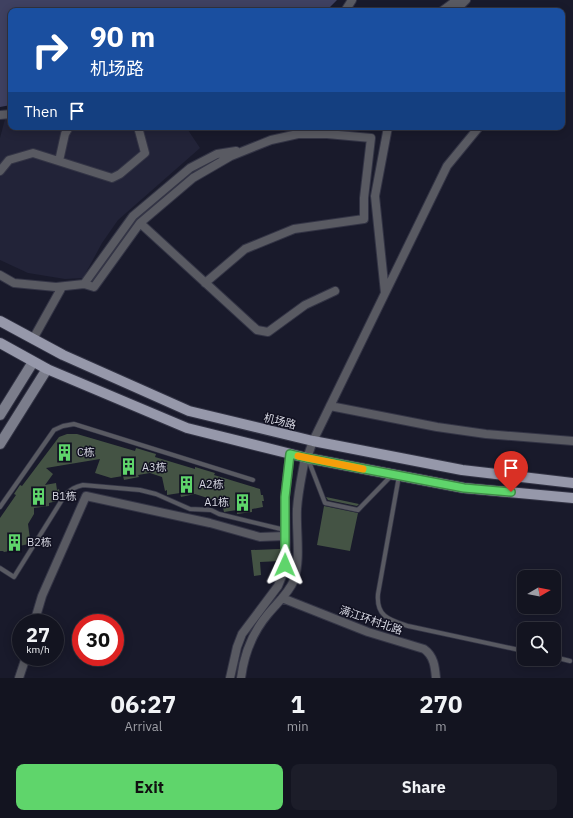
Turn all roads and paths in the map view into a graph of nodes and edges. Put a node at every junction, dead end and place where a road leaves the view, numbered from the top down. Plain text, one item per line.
1 (457, 0) edge
2 (466, 0) edge
3 (446, 8) edge
4 (458, 8) edge
5 (67, 130) edge
6 (139, 130) edge
7 (295, 130) edge
8 (387, 130) edge
9 (477, 130) edge
10 (288, 136) junction
11 (245, 150) junction
12 (59, 161) junction
13 (0, 171) edge
14 (140, 223) junction
15 (0, 275) edge
16 (205, 283) junction
17 (84, 284) junction
18 (62, 287) junction
19 (335, 291) dead end
20 (385, 293) junction
21 (0, 321) edge
22 (33, 339) junction
23 (0, 343) edge
24 (33, 362) junction
25 (47, 369) junction
26 (16, 389) junction
27 (30, 397) junction
28 (330, 406) junction
29 (0, 415) edge
30 (313, 441) junction
31 (573, 441) edge
32 (0, 444) edge
33 (290, 454) junction
34 (306, 458) junction
35 (396, 475) junction
36 (253, 480) dead end
37 (573, 483) edge
38 (573, 498) edge
39 (0, 507) edge
40 (285, 533) junction
41 (0, 568) edge
42 (282, 598) junction
43 (37, 614) edge
44 (517, 649) edge
45 (561, 658) edge
46 (570, 660) dead end
47 (23, 666) edge
48 (19, 678) edge
49 (230, 678) edge
50 (241, 678) edge
51 (436, 678) edge

1 - 3 street
2 - 4 street
5 - 12 street
6 - 12 street
7 - 10 street
8 - 20 street
9 - 20 street
10 - 11 street
10 - 16 street
11 - 14 street
11 - 17 street
12 - 13 street
14 - 16 street
14 - 17 street
15 - 18 street
16 - 19 street
17 - 18 street
18 - 22 street
20 - 28 street
21 - 22 main road, 机场路
22 - 30 main road, 机场路
23 - 24 main road
24 - 25 main road
24 - 26 main road
25 - 27 main road
25 - 33 main road
26 - 27 main road
26 - 29 main road
27 - 32 main road
28 - 30 street
28 - 31 street
30 - 34 street
30 - 37 main road, 机场路
33 - 34 main road
33 - 40 street
34 - 35 main road
34 - 35 lane
34 - 42 street
35 - 38 main road
35 - 44 lane
36 - 39 lane
40 - 41 lane
40 - 43 street
40 - 49 street
42 - 50 street
42 - 51 street, 满江环村北路
45 - 46 lane
47 - 48 street

